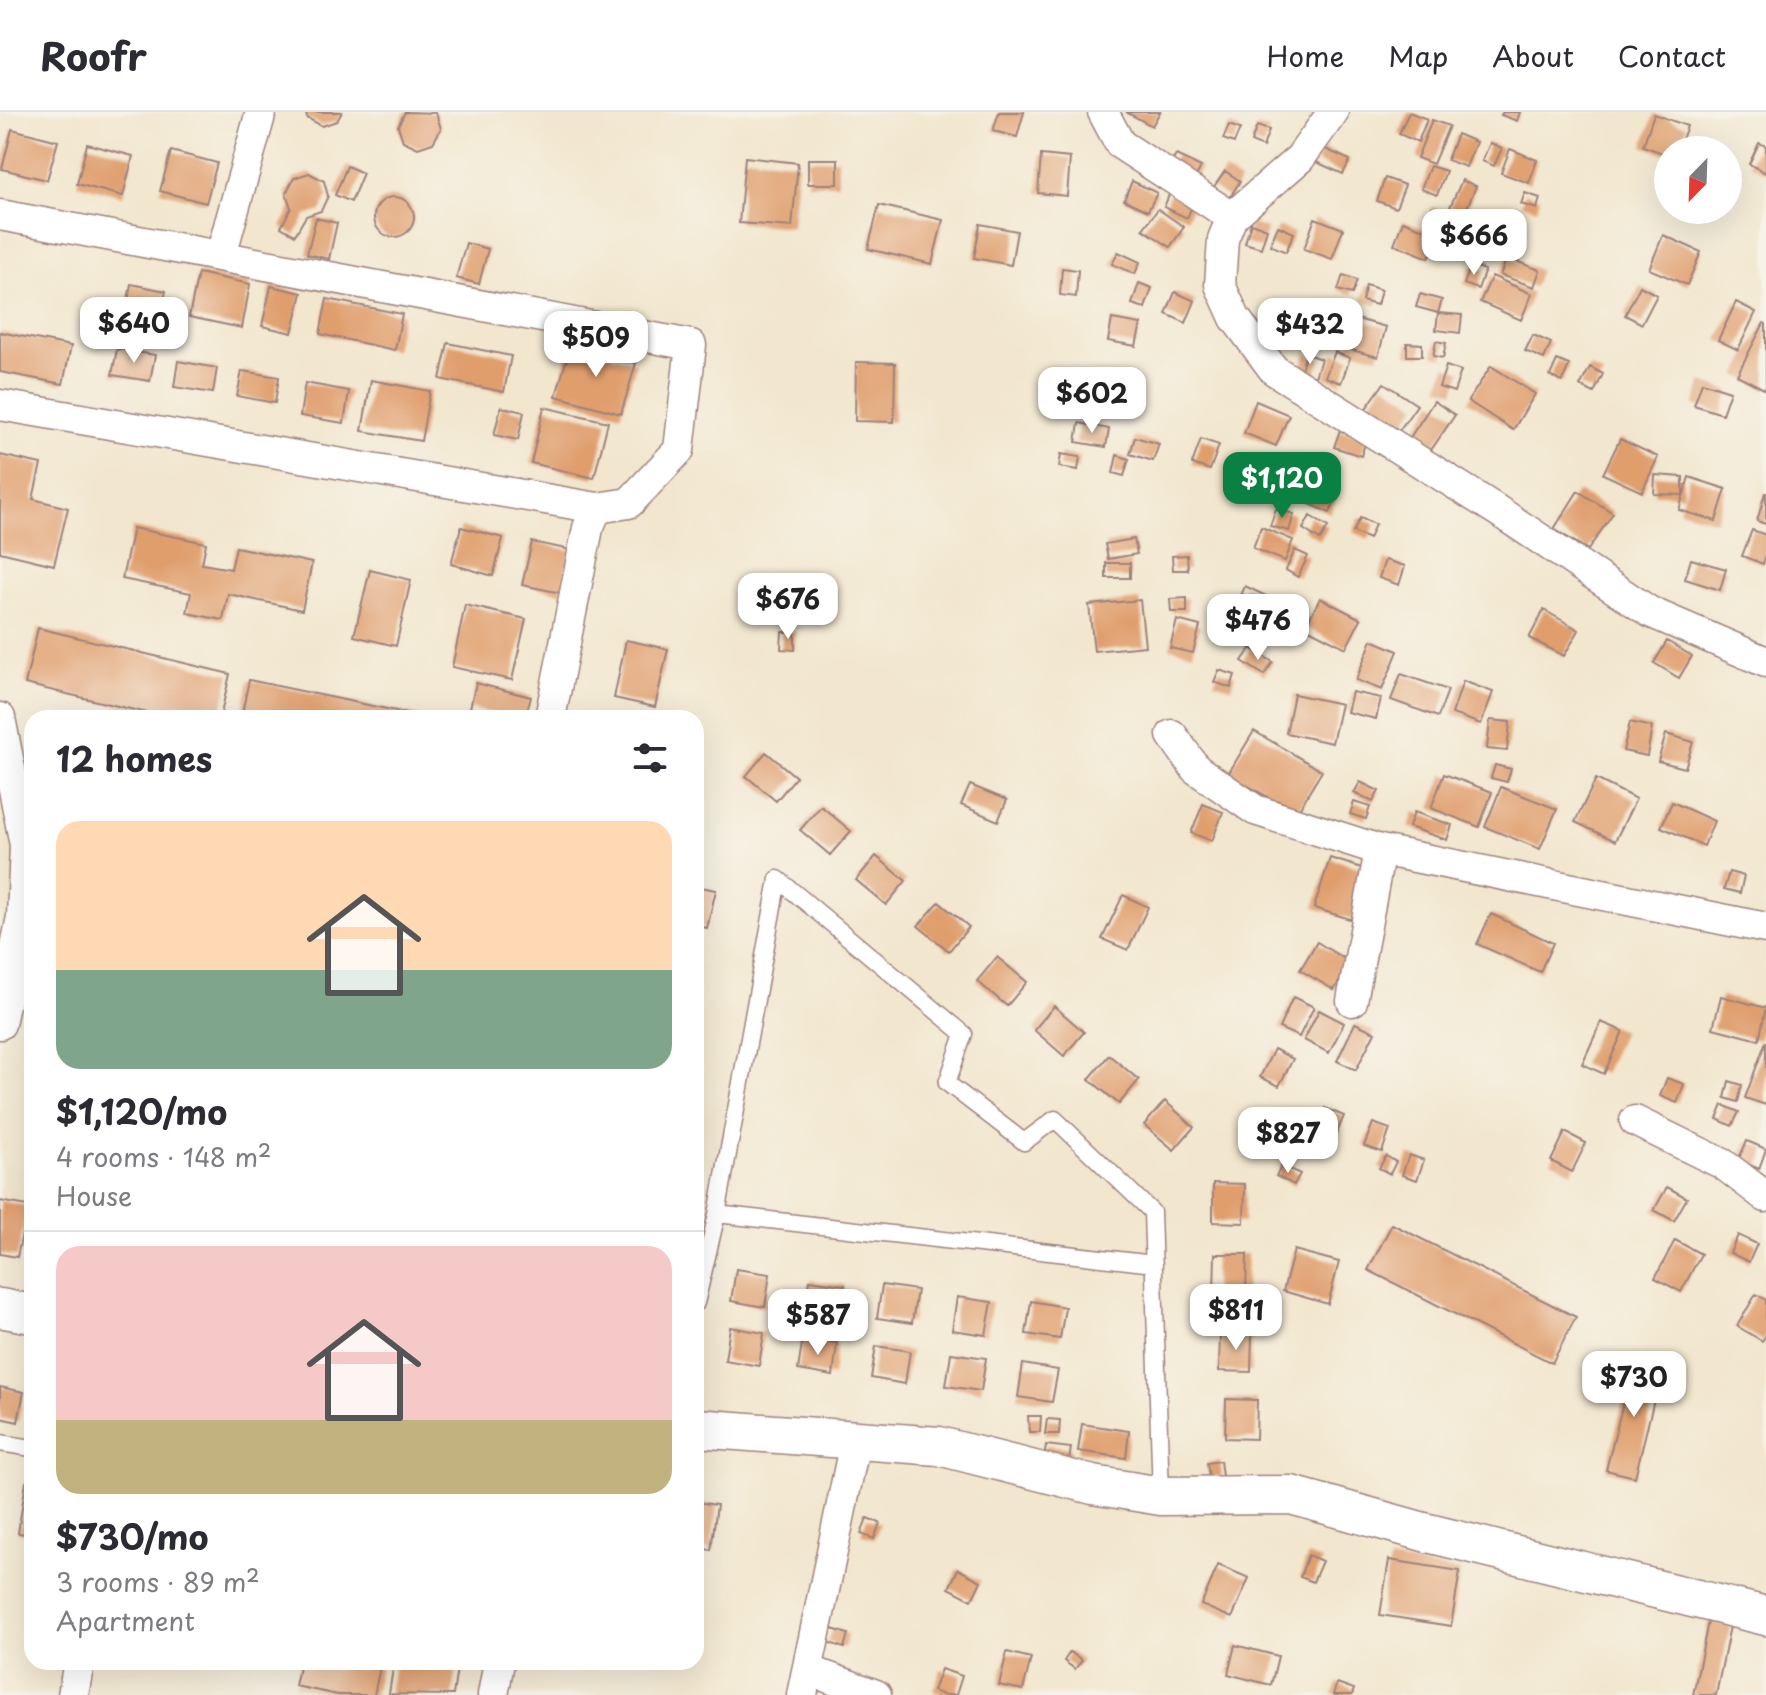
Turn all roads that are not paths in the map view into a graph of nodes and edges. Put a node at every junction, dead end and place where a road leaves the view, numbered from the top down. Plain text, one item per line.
1 (261, 112) edge
2 (1103, 112) edge
3 (1333, 112) edge
4 (0, 215) edge
5 (1232, 217) junction
6 (221, 255) junction
7 (0, 405) edge
8 (597, 508) junction
9 (1766, 662) edge
10 (552, 710) edge
11 (0, 718) edge
12 (1172, 735) dead end
13 (24, 840) edge
14 (1380, 850) junction
15 (24, 869) edge
16 (1766, 928) edge
17 (1352, 1001) dead end
18 (0, 1024) edge
19 (1635, 1121) dead end
20 (1766, 1197) edge
21 (717, 1214) junction
22 (1154, 1264) junction
23 (704, 1269) edge
24 (0, 1308) edge
25 (24, 1312) edge
26 (704, 1429) edge
27 (855, 1442) junction
28 (0, 1443) edge
29 (24, 1447) edge
30 (1161, 1496) junction
31 (1766, 1616) edge
32 (498, 1670) edge
33 (805, 1683) edge
34 (493, 1695) edge
35 (876, 1695) edge

1 - 6 street
2 - 5 street
3 - 5 street
4 - 6 street
5 - 9 street
6 - 8 street
7 - 8 street
8 - 10 street
11 - 13 street
12 - 14 street
14 - 16 street
14 - 17 street
15 - 18 street
19 - 20 street
21 - 22 lane
21 - 22 lane
21 - 23 lane
22 - 30 lane
24 - 25 street
26 - 27 street
27 - 30 street
27 - 33 street
28 - 29 lane
30 - 31 street
32 - 34 street
33 - 35 street

